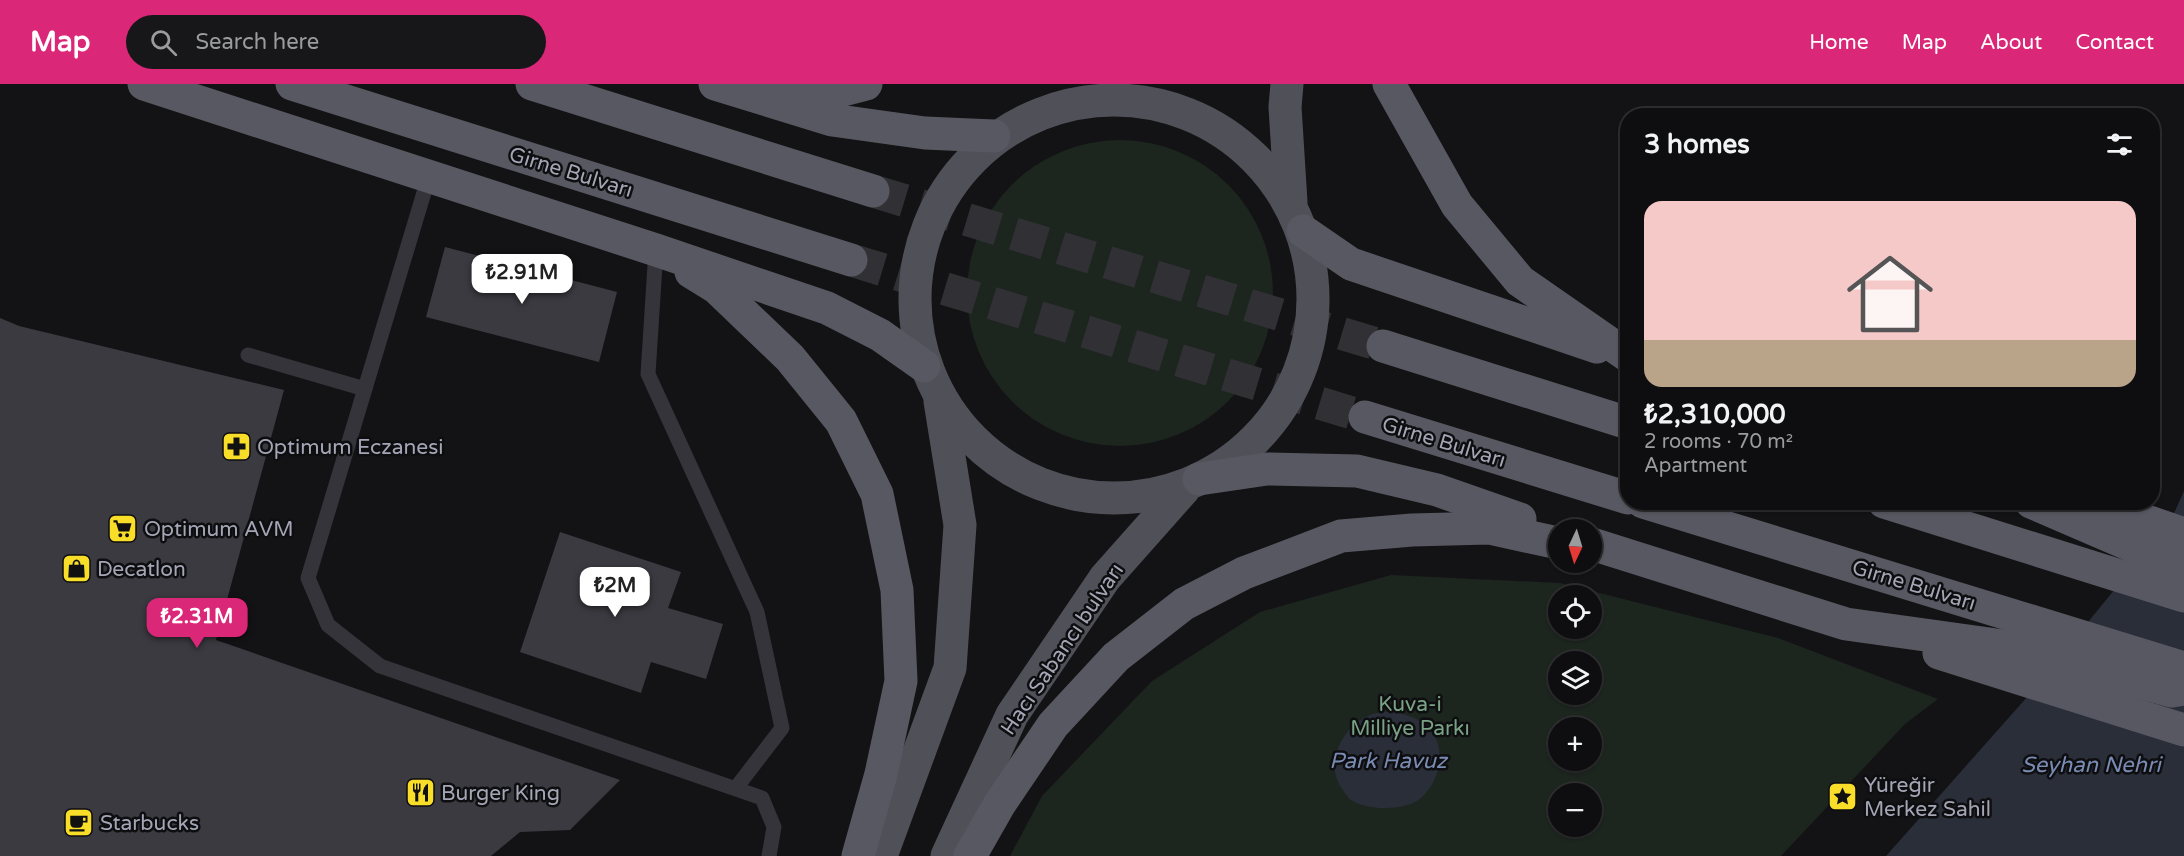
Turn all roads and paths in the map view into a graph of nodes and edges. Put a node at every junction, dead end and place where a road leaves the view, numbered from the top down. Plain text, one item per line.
1 (144, 84) edge
2 (292, 84) edge
3 (532, 84) edge
4 (715, 84) edge
5 (866, 84) edge
6 (1078, 84) edge
7 (1287, 84) edge
8 (1389, 84) edge
9 (764, 99) junction
10 (1056, 110) junction
11 (994, 136) junction
12 (429, 176) junction
13 (873, 191) tunnel mouth
14 (1297, 216) junction
15 (656, 250) junction
16 (851, 260) tunnel mouth
17 (1383, 346) tunnel mouth
18 (1620, 351) edge
19 (1620, 354) edge
20 (248, 355) dead end
21 (924, 366) junction
22 (365, 389) junction
23 (940, 401) junction
24 (1365, 417) tunnel mouth
25 (1620, 420) edge
26 (1192, 484) junction
27 (1620, 496) edge
28 (1669, 510) edge
29 (1910, 510) edge
30 (2050, 510) edge
31 (2115, 510) edge
32 (1548, 529) edge
33 (2184, 534) edge
34 (1548, 541) edge
35 (1602, 548) edge
36 (1602, 553) edge
37 (1641, 562) junction
38 (2184, 568) edge
39 (2184, 596) edge
40 (1846, 624) junction
41 (2184, 668) edge
42 (2184, 689) edge
43 (2184, 730) edge
44 (736, 788) junction
45 (769, 856) edge
46 (858, 856) edge
47 (881, 856) edge
48 (947, 856) edge
49 (970, 856) edge

1 - 12 highway
2 - 16 highway, Girne Bulvarı
3 - 13 highway
4 - 9 highway
5 - 9 highway
6 - 10 main road
7 - 14 main road
8 - 18 highway
9 - 11 highway
10 - 11 main road
10 - 14 main road
11 - 21 main road
12 - 15 highway
12 - 22 lane
14 - 19 highway
14 - 26 main road
15 - 21 highway
15 - 44 lane
15 - 46 highway
17 - 25 highway
20 - 22 lane
21 - 23 main road
22 - 44 lane
23 - 26 main road
23 - 47 main road
24 - 27 highway, Girne Bulvarı
26 - 32 highway
26 - 48 main road, Hacı Sabancı bulvarı
28 - 41 highway, Girne Bulvarı
29 - 39 highway
30 - 38 highway
31 - 33 highway
34 - 49 highway
35 - 37 highway
36 - 37 highway
37 - 40 highway
40 - 42 highway
40 - 43 highway
44 - 45 lane

